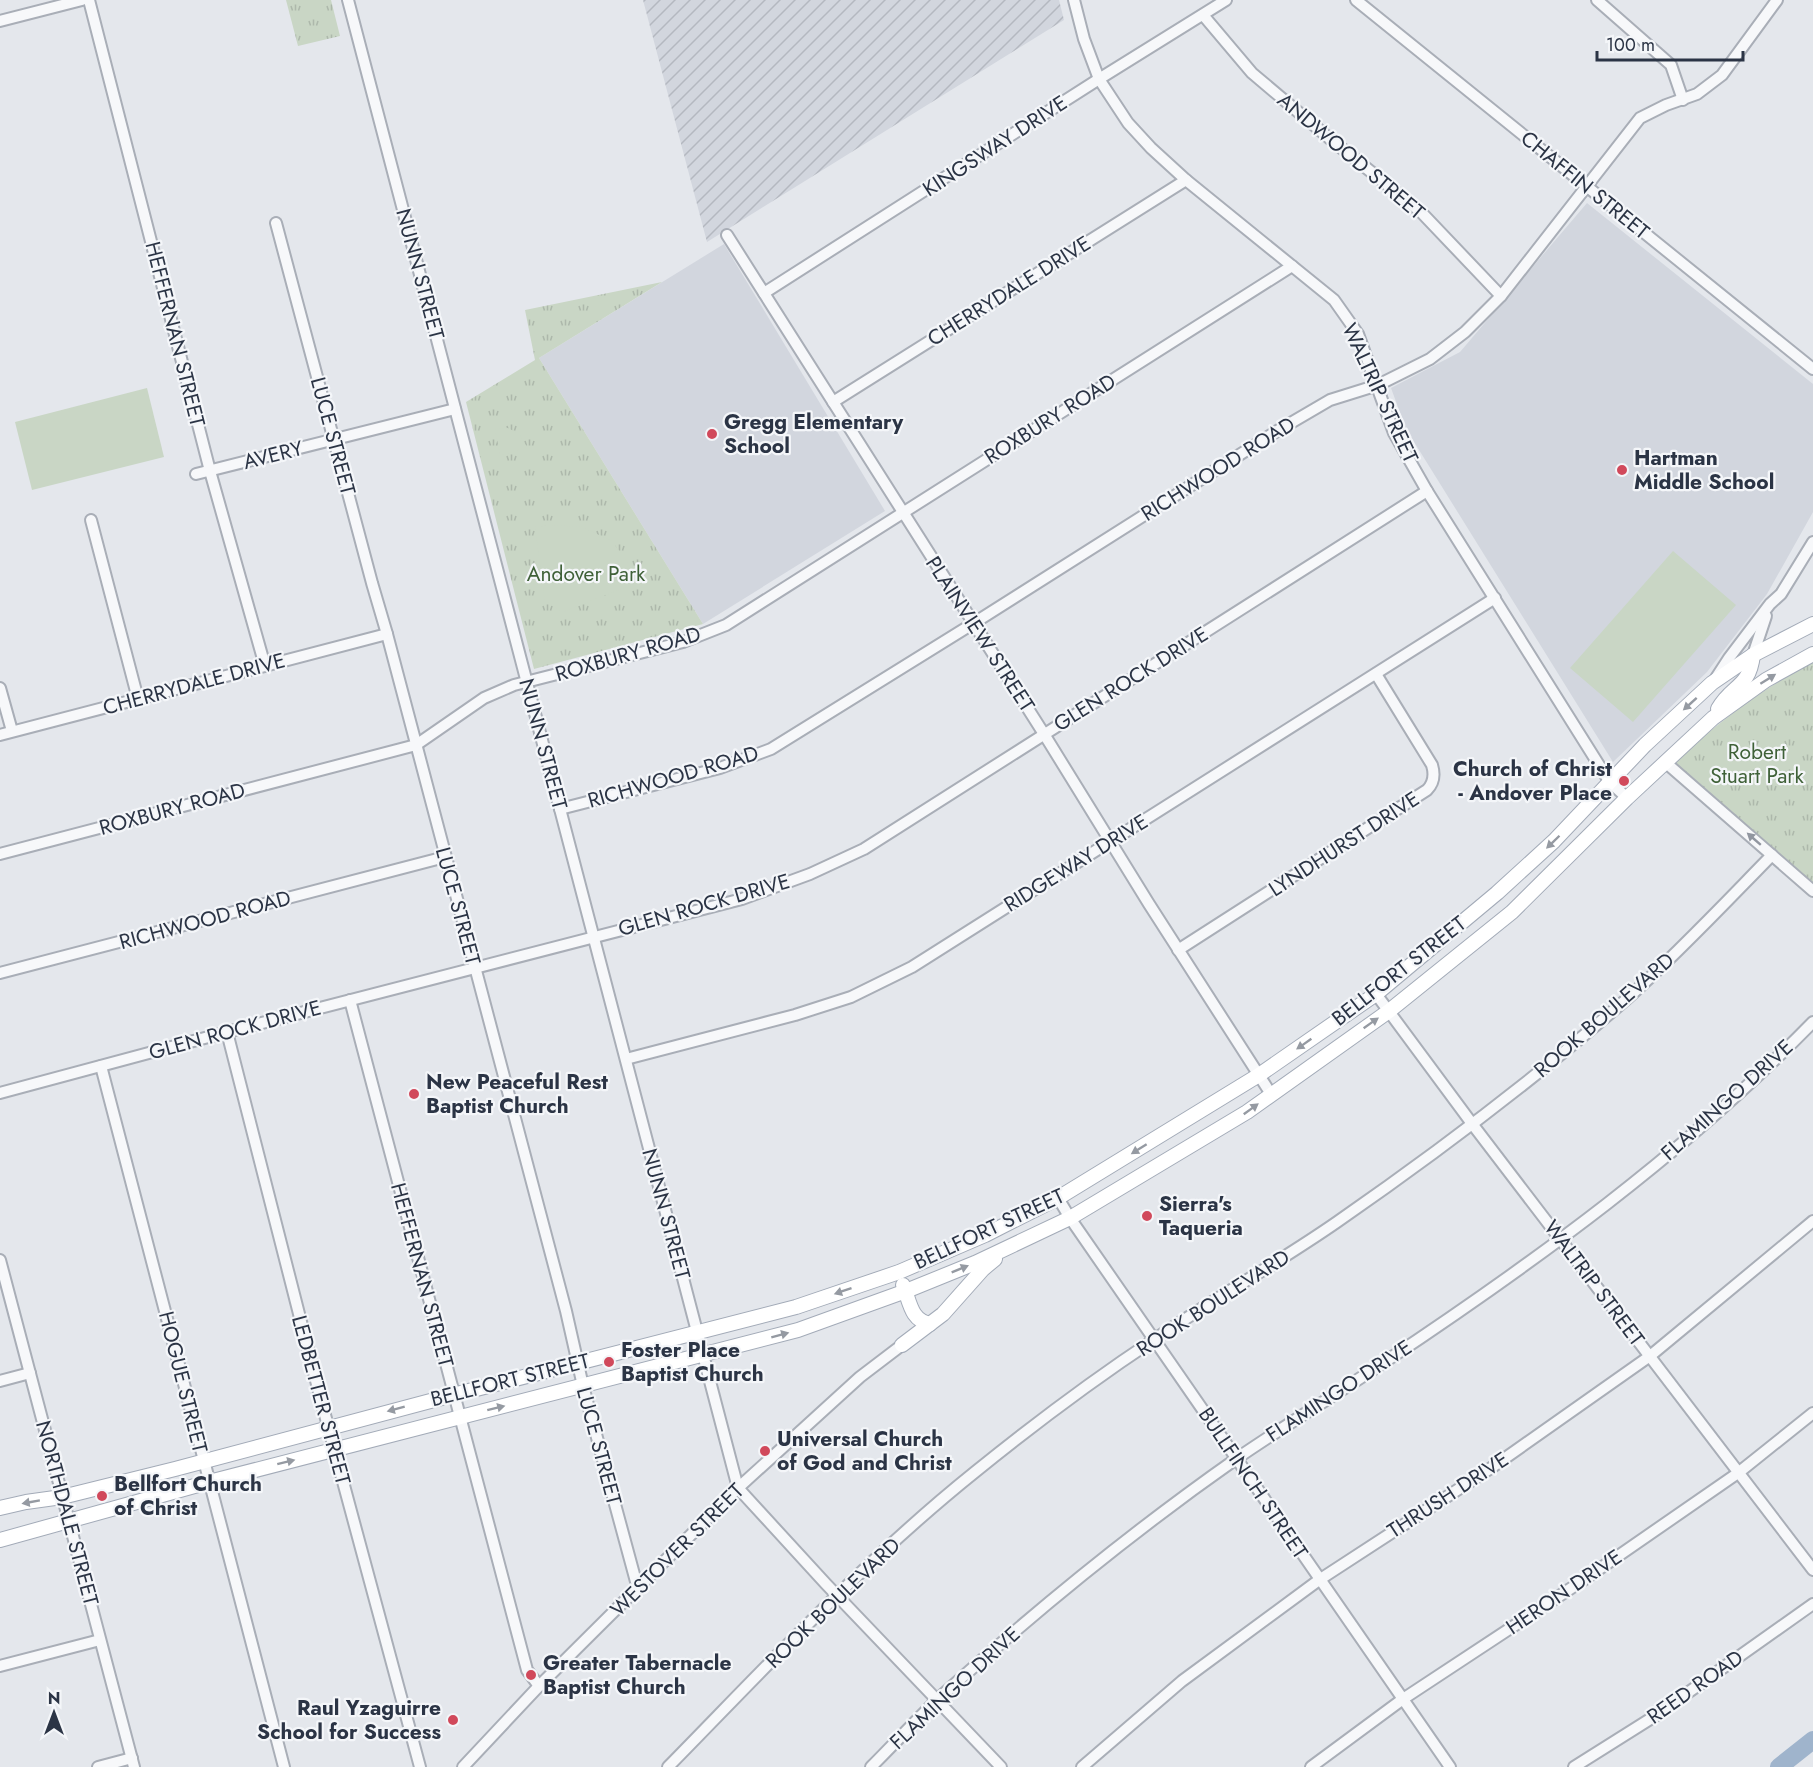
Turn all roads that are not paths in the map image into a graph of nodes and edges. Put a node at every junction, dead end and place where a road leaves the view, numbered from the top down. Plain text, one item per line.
1 (82, 0) edge
2 (89, 0) edge
3 (350, 0) edge
4 (1074, 0) edge
5 (1226, 0) edge
6 (1356, 0) edge
7 (1597, 0) edge
8 (1777, 0) edge
9 (1203, 15) junction
10 (0, 21) edge
11 (1099, 79) junction
12 (1683, 100) junction
13 (1186, 180) junction
14 (1586, 186) junction
15 (276, 223) dead end
16 (727, 235) dead end
17 (1292, 266) junction
18 (764, 293) junction
19 (1500, 296) junction
20 (1813, 369) edge
21 (1378, 385) junction
22 (833, 402) junction
23 (455, 408) junction
24 (335, 440) junction
25 (210, 471) junction
26 (196, 474) dead end
27 (1427, 490) junction
28 (902, 513) junction
29 (91, 520) dead end
30 (1813, 542) edge
31 (1495, 598) junction
32 (1770, 604) junction
33 (974, 623) junction
34 (1813, 624) edge
35 (387, 634) junction
36 (1813, 654) edge
37 (1753, 655) junction
38 (265, 666) junction
39 (1376, 674) junction
40 (527, 683) junction
41 (1712, 683) junction
42 (0, 687) edge
43 (138, 699) junction
44 (1713, 718) junction
45 (12, 731) junction
46 (1044, 734) junction
47 (0, 735) edge
48 (416, 745) junction
49 (1665, 762) junction
50 (1609, 782) junction
51 (1627, 798) junction
52 (560, 809) junction
53 (1110, 841) junction
54 (0, 854) edge
55 (1772, 855) junction
56 (445, 857) junction
57 (1813, 891) edge
58 (1497, 893) junction
59 (1512, 912) junction
60 (594, 936) junction
61 (1178, 950) junction
62 (475, 968) junction
63 (0, 973) edge
64 (1376, 994) junction
65 (350, 1000) junction
66 (1389, 1011) junction
67 (1813, 1022) edge
68 (227, 1032) junction
69 (626, 1059) junction
70 (101, 1066) junction
71 (1259, 1075) junction
72 (0, 1093) edge
73 (1271, 1094) junction
74 (1473, 1125) junction
75 (1058, 1198) junction
76 (1070, 1218) junction
77 (1813, 1221) edge
78 (1561, 1240) junction
79 (1008, 1248) junction
80 (0, 1260) edge
81 (899, 1272) junction
82 (906, 1291) junction
83 (913, 1313) junction
84 (930, 1324) junction
85 (698, 1334) junction
86 (1154, 1339) junction
87 (902, 1344) junction
88 (704, 1356) junction
89 (1650, 1356) junction
90 (577, 1363) junction
91 (30, 1373) junction
92 (0, 1381) edge
93 (583, 1386) junction
94 (453, 1395) junction
95 (1813, 1413) edge
96 (459, 1418) junction
97 (328, 1427) junction
98 (334, 1450) junction
99 (1237, 1459) junction
100 (204, 1461) junction
101 (1738, 1473) junction
102 (209, 1482) junction
103 (738, 1488) junction
104 (62, 1497) junction
105 (0, 1509) edge
106 (68, 1521) junction
107 (0, 1540) edge
108 (1813, 1570) edge
109 (1319, 1580) junction
110 (638, 1589) junction
111 (837, 1595) junction
112 (1813, 1604) edge
113 (100, 1640) junction
114 (0, 1666) edge
115 (539, 1686) junction
116 (1403, 1699) junction
117 (937, 1700) junction
118 (133, 1763) edge
119 (469, 1765) edge
120 (98, 1767) edge
121 (284, 1767) edge
122 (420, 1767) edge
123 (668, 1767) edge
124 (871, 1767) edge
125 (1001, 1767) edge
126 (1082, 1767) edge
127 (1311, 1767) edge
128 (1450, 1767) edge
129 (1574, 1767) edge

1 - 10 street
2 - 25 street, HEFFERNAN STREET
3 - 23 street, NUNN STREET
4 - 11 street, WALTRIP STREET
5 - 9 street, KINGSWAY DRIVE
6 - 14 street, CHAFFIN STREET
7 - 12 street
8 - 12 street, RICHWOOD ROAD
9 - 11 street, KINGSWAY DRIVE
9 - 19 street, ANDWOOD STREET
11 - 13 street, WALTRIP STREET
11 - 18 street, KINGSWAY DRIVE
12 - 14 street, RICHWOOD ROAD
13 - 17 street, WALTRIP STREET
13 - 22 street, CHERRYDALE DRIVE
14 - 19 street, RICHWOOD ROAD
14 - 20 street, CHAFFIN STREET
15 - 24 street, LUCE STREET
16 - 18 street, PLAINVIEW STREET
17 - 21 street, WALTRIP STREET
17 - 28 street, ROXBURY ROAD
18 - 22 street, PLAINVIEW STREET
19 - 21 street, RICHWOOD ROAD
21 - 27 street, WALTRIP STREET
21 - 33 street, RICHWOOD ROAD
22 - 28 street, PLAINVIEW STREET
23 - 24 street, AVERY
23 - 40 street, NUNN STREET
24 - 25 street, AVERY
24 - 35 street, LUCE STREET
25 - 26 street, AVERY
25 - 38 street, HEFFERNAN STREET
27 - 31 street, WALTRIP STREET
27 - 46 street, GLEN ROCK DRIVE
28 - 33 street, PLAINVIEW STREET
28 - 40 street, ROXBURY ROAD
29 - 43 street
30 - 32 street
31 - 39 street, RIDGEWAY DRIVE
31 - 50 street, WALTRIP STREET
32 - 37 street
32 - 41 street
33 - 46 street, PLAINVIEW STREET
33 - 52 street, RICHWOOD ROAD
34 - 37 main road, BELLFORT STREET
35 - 38 street, CHERRYDALE DRIVE
35 - 48 street, LUCE STREET
44 -> 36 main road, BELLFORT STREET
37 - 41 main road, BELLFORT STREET
37 - 44 main road
38 - 43 street, CHERRYDALE DRIVE
39 - 53 street, RIDGEWAY DRIVE
39 - 61 street, LYNDHURST DRIVE
40 - 48 street, ROXBURY ROAD
40 - 52 street, NUNN STREET
41 -> 50 main road, BELLFORT STREET
42 - 45 street
43 - 45 street, CHERRYDALE DRIVE
44 - 49 main road, BELLFORT STREET
45 - 47 street, CHERRYDALE DRIVE
46 - 53 street, PLAINVIEW STREET
46 - 60 street, GLEN ROCK DRIVE
48 - 54 street, ROXBURY ROAD
48 - 56 street, LUCE STREET
49 - 51 main road, BELLFORT STREET
55 -> 49 street
50 - 51 street, WALTRIP STREET
50 -> 58 main road, BELLFORT STREET
51 - 59 main road, BELLFORT STREET
52 - 60 street, NUNN STREET
53 - 61 street, PLAINVIEW STREET
53 - 69 street, RIDGEWAY DRIVE
55 - 57 street
55 - 74 street, ROOK BOULEVARD
56 - 62 street, LUCE STREET
56 - 63 street, RICHWOOD ROAD
58 - 59 main road
58 - 64 main road, BELLFORT STREET
59 - 66 main road, BELLFORT STREET
60 - 62 street, GLEN ROCK DRIVE
60 - 69 street, NUNN STREET
61 - 71 street, PLAINVIEW STREET
62 - 65 street, GLEN ROCK DRIVE
62 - 90 street, LUCE STREET
64 - 66 street, WALTRIP STREET
64 -> 71 main road, BELLFORT STREET
65 - 68 street, GLEN ROCK DRIVE
65 - 94 street, HEFFERNAN STREET
73 -> 66 main road, BELLFORT STREET
66 - 74 street, WALTRIP STREET
67 - 78 street, FLAMINGO DRIVE
68 - 70 street, GLEN ROCK DRIVE
68 - 97 street, LEDBETTER STREET
69 - 85 street, NUNN STREET
70 - 72 street, GLEN ROCK DRIVE
70 - 100 street, HOGUE STREET
71 - 73 street, PLAINVIEW STREET
71 -> 75 main road, BELLFORT STREET
76 -> 73 main road, BELLFORT STREET
74 - 78 street, WALTRIP STREET
74 - 86 street, ROOK BOULEVARD
75 - 76 street, BULLFINCH STREET
75 - 81 main road, BELLFORT STREET
76 - 79 main road, BELLFORT STREET
76 - 86 street, BULLFINCH STREET
77 - 89 street, THRUSH DRIVE
78 - 89 street, WALTRIP STREET
78 - 99 street, FLAMINGO DRIVE
82 -> 79 main road, BELLFORT STREET
79 - 84 main road
80 - 91 street, NORTHDALE STREET
81 - 82 main road
81 -> 85 main road, BELLFORT STREET
82 - 83 main road
88 -> 82 main road, BELLFORT STREET
83 - 84 main road
83 - 87 main road
84 - 87 main road
85 - 88 street, NUNN STREET
85 - 90 main road, BELLFORT STREET
86 - 99 street, BULLFINCH STREET
86 - 111 street, ROOK BOULEVARD
87 - 103 street, WESTOVER STREET
88 - 93 main road, BELLFORT STREET
88 - 103 street, NUNN STREET
89 - 101 street, WALTRIP STREET
89 - 109 street, THRUSH DRIVE
90 - 93 street, LUCE STREET
90 - 94 main road, BELLFORT STREET
91 - 92 street
91 - 104 street, NORTHDALE STREET
96 -> 93 main road, BELLFORT STREET
93 - 110 street, LUCE STREET
94 - 96 street, HEFFERNAN STREET
94 -> 97 main road, BELLFORT STREET
95 - 101 street, HERON DRIVE
96 - 98 main road, BELLFORT STREET
96 - 115 street, HEFFERNAN STREET
97 - 98 street, LEDBETTER STREET
97 - 100 main road, BELLFORT STREET
102 -> 98 main road, BELLFORT STREET
98 - 122 street, LEDBETTER STREET
99 - 109 street, BULLFINCH STREET
99 - 117 street, FLAMINGO DRIVE
100 - 102 street, HOGUE STREET
100 - 104 main road, BELLFORT STREET
101 - 108 street, WALTRIP STREET
101 - 116 street, HERON DRIVE
102 - 106 main road, BELLFORT STREET
102 - 121 street, HOGUE STREET
103 - 110 street, WESTOVER STREET
103 - 111 street
104 -> 105 main road, BELLFORT STREET
104 - 106 street, NORTHDALE STREET
106 - 107 main road, BELLFORT STREET
106 - 113 street, NORTHDALE STREET
109 - 116 street, BULLFINCH STREET
109 - 126 street, THRUSH DRIVE
110 - 115 street, WESTOVER STREET
111 - 117 street
111 - 123 street, ROOK BOULEVARD
112 - 129 street, REED ROAD
113 - 114 street
113 - 118 street, NORTHDALE STREET
115 - 119 street, WESTOVER STREET
116 - 127 street, HERON DRIVE
116 - 128 street, BULLFINCH STREET
117 - 124 street, FLAMINGO DRIVE
117 - 125 street
118 - 120 street

